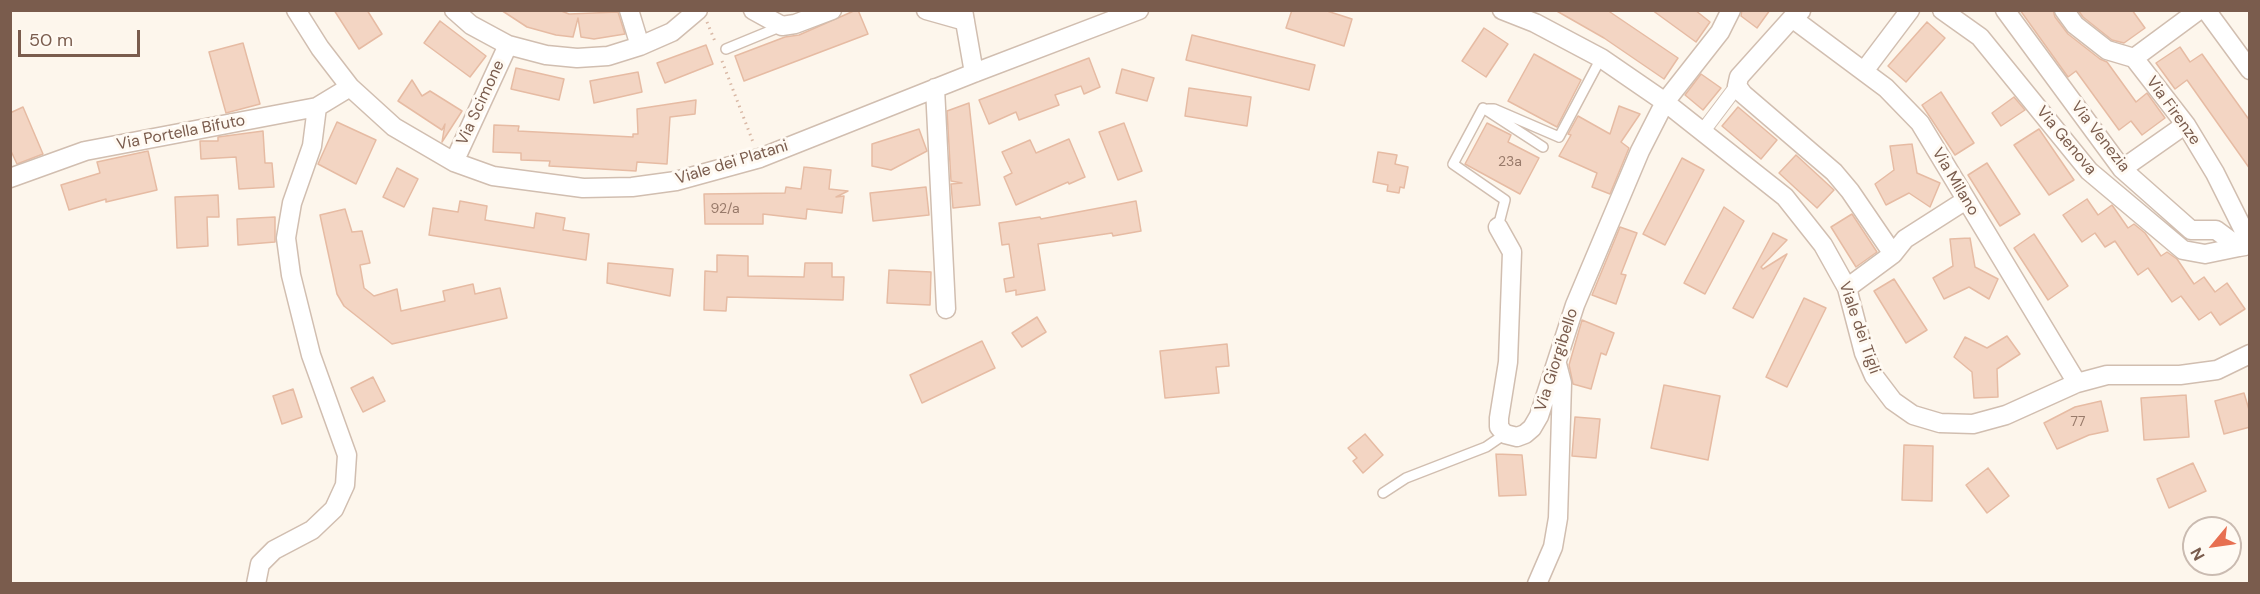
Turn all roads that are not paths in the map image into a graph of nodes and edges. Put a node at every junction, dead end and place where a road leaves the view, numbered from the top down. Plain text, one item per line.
1 (296, 10) edge
2 (454, 10) edge
3 (628, 10) edge
4 (753, 10) edge
5 (832, 10) edge
6 (926, 10) edge
7 (1139, 10) edge
8 (1502, 10) edge
9 (1731, 10) edge
10 (1910, 10) edge
11 (1942, 10) edge
12 (2005, 10) edge
13 (2064, 10) edge
14 (2199, 10) edge
15 (2206, 10) edge
16 (1797, 14) edge
17 (701, 15) edge
18 (964, 16) edge
19 (782, 26) junction
20 (508, 45) junction
21 (640, 46) junction
22 (722, 48) road end
23 (1601, 58) junction
24 (2134, 58) junction
25 (2250, 70) edge
26 (1864, 71) junction
27 (974, 73) junction
28 (1737, 86) junction
29 (350, 87) junction
30 (935, 88) junction
31 (1665, 102) junction
32 (317, 107) junction
33 (1483, 108) junction
34 (2179, 129) dead end
35 (1703, 131) junction
36 (1543, 147) dead end
37 (454, 162) junction
38 (2122, 169) junction
39 (10, 178) edge
40 (1966, 200) junction
41 (1498, 226) joint
42 (2246, 245) edge
43 (1893, 254) junction
44 (1847, 288) junction
45 (946, 309) dead end
46 (2250, 354) edge
47 (1557, 364) junction
48 (2077, 383) junction
49 (1505, 434) junction
50 (1383, 493) dead end
51 (256, 584) edge
52 (1537, 584) edge

1 - 29 street, Viale dei Platani
2 - 20 street
3 - 21 street
4 - 19 street
5 - 19 street
6 - 18 street
7 - 27 street, Viale dei Platani
8 - 23 street, Viale dei Tigli
9 - 31 street, Via Giorgibello
10 - 26 street
11 - 42 street, Via Genova
12 - 38 street, Via Venezia
13 - 24 street
14 - 24 street
15 - 25 street
16 - 26 street, Via Milano
16 - 28 street
17 - 21 street
18 - 27 street
19 - 22 lane
20 - 21 street
20 - 37 street, Via Scimone
23 - 31 street, Viale dei Tigli
23 - 33 lane
24 - 42 street, Via Firenze
26 - 40 street, Via Milano
27 - 30 street, Viale dei Platani
28 - 35 street
28 - 43 street
29 - 32 street, Via Portella Bifuto
29 - 37 street, Viale dei Platani
30 - 37 street, Viale dei Platani
30 - 45 street
31 - 35 street, Viale dei Tigli
31 - 47 street, Via Giorgibello
32 - 39 street, Via Portella Bifuto
32 - 51 street
33 - 36 lane
33 - 41 lane
34 - 38 street
35 - 44 street, Viale dei Tigli
38 - 42 street, Via Venezia
40 - 43 street
40 - 48 street, Via Milano
41 - 49 street
43 - 44 street
44 - 48 street, Viale dei Tigli
46 - 48 street, Viale dei Tigli
47 - 49 street, Via Giorgibello
47 - 52 street
49 - 50 lane

